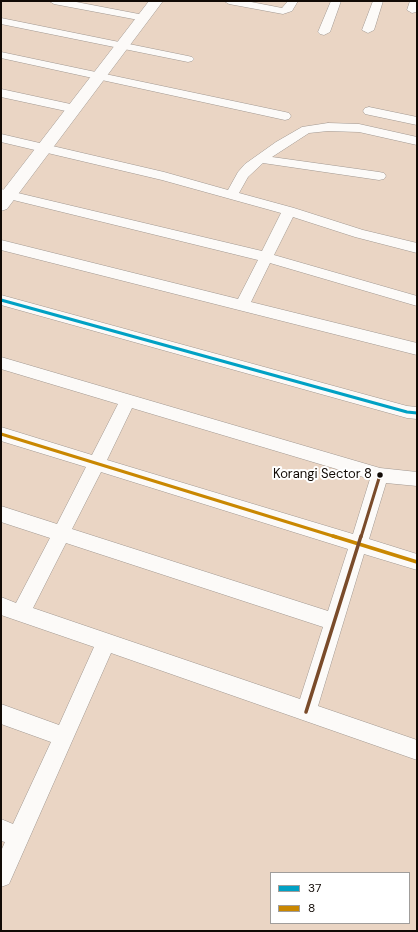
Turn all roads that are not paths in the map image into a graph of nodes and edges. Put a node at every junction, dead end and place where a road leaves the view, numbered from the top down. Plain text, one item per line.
1 (54, 1) edge
2 (156, 1) edge
3 (229, 1) edge
4 (293, 1) edge
5 (336, 1) edge
6 (378, 1) edge
7 (144, 18) junction
8 (1, 22) edge
9 (368, 30) dead end
10 (324, 32) dead end
11 (123, 46) junction
12 (1, 55) edge
13 (188, 60) dead end
14 (100, 75) junction
15 (1, 93) edge
16 (75, 109) junction
17 (369, 111) dead end
18 (285, 116) dead end
19 (417, 121) edge
20 (1, 138) edge
21 (417, 141) edge
22 (45, 147) junction
23 (261, 158) junction
24 (378, 176) dead end
25 (232, 194) junction
26 (4, 197) edge
27 (288, 211) junction
28 (1, 245) edge
29 (416, 246) edge
30 (266, 257) junction
31 (1, 300) edge
32 (417, 301) edge
33 (242, 305) junction
34 (417, 349) edge
35 (1, 364) edge
36 (128, 401) junction
37 (417, 413) edge
38 (1, 434) edge
39 (96, 464) junction
40 (380, 475) junction
41 (417, 479) edge
42 (1, 514) edge
43 (61, 534) junction
44 (358, 545) junction
45 (417, 562) edge
46 (1, 606) edge
47 (21, 613) junction
48 (334, 622) junction
49 (106, 643) junction
50 (306, 712) junction
51 (1, 714) edge
52 (64, 737) junction
53 (417, 750) edge
54 (10, 834) edge
55 (1, 876) edge

1 - 7 street
2 - 7 street
3 - 4 street
5 - 10 street
6 - 9 street
7 - 11 street
8 - 11 street
11 - 13 street
11 - 14 street
12 - 14 street
14 - 16 street
14 - 18 street
15 - 16 street
16 - 22 street
17 - 19 street
20 - 22 street
21 - 23 street
22 - 25 street
22 - 26 street
23 - 24 street
23 - 25 street
25 - 27 street
26 - 30 street
27 - 29 street
27 - 30 street
28 - 33 street
30 - 32 street
30 - 33 street
31 - 37 street
33 - 34 street
35 - 36 street
36 - 39 street
36 - 40 street
38 - 39 street
39 - 43 street
39 - 44 street
40 - 41 street
40 - 44 street
42 - 43 street
43 - 47 street
43 - 48 street
44 - 45 street
44 - 48 street
46 - 47 street
47 - 49 street
48 - 50 street
49 - 50 street
49 - 52 street
50 - 53 street
51 - 52 street
52 - 54 street
54 - 55 street

